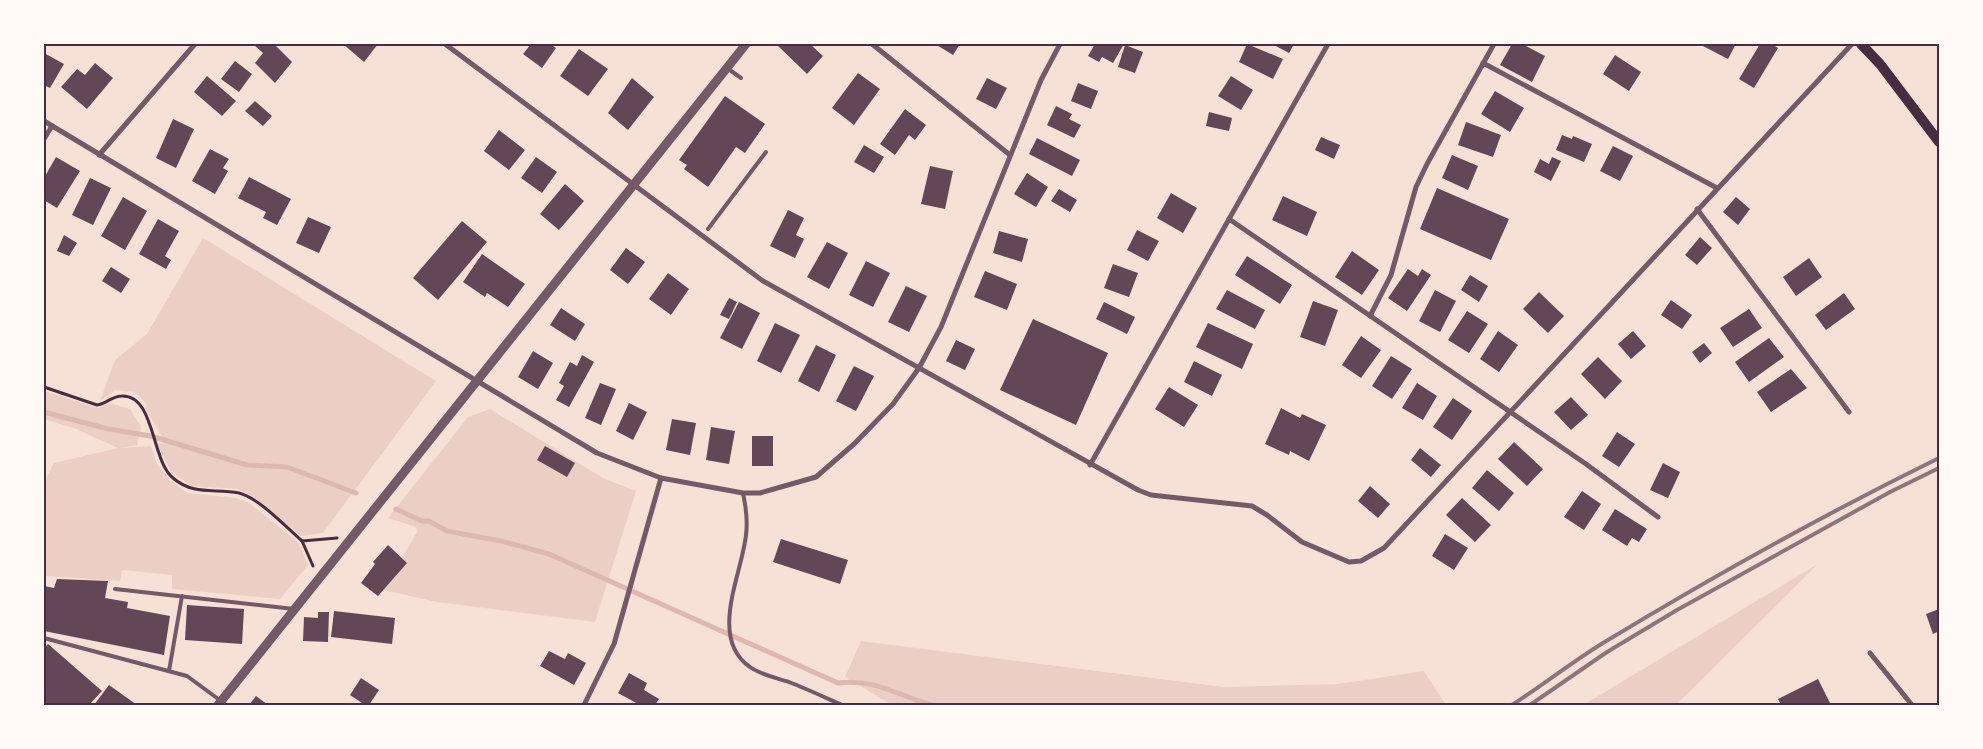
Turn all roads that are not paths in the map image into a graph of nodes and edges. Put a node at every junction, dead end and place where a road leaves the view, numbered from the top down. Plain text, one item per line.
1 (195, 44) edge
2 (445, 44) edge
3 (746, 44) edge
4 (872, 44) edge
5 (1060, 44) edge
6 (1328, 44) edge
7 (1494, 44) edge
8 (1852, 44) edge
9 (1861, 44) edge
10 (1483, 63) junction
11 (727, 68) junction
12 (741, 78) dead end
13 (44, 121) edge
14 (52, 126) junction
15 (44, 139) edge
16 (1939, 142) edge
17 (766, 152) dead end
18 (100, 155) junction
19 (1010, 155) junction
20 (634, 185) junction
21 (1717, 188) junction
22 (1697, 209) junction
23 (1229, 219) junction
24 (708, 229) dead end
25 (1370, 316) junction
26 (919, 368) junction
27 (476, 380) junction
28 (1510, 412) junction
29 (1849, 412) dead end
30 (1090, 465) junction
31 (661, 478) junction
32 (743, 493) junction
33 (1658, 516) dead end
34 (115, 589) dead end
35 (182, 596) junction
36 (294, 609) junction
37 (44, 638) edge
38 (1870, 653) dead end
39 (169, 671) junction
40 (219, 703) edge
41 (584, 705) edge
42 (842, 705) edge
43 (1912, 705) edge

1 - 18 street
2 - 20 street
3 - 11 street
4 - 19 street
5 - 19 street
6 - 23 street
7 - 10 street
8 - 21 street
9 - 16 main road
10 - 21 street
10 - 25 street
11 - 12 lane
11 - 20 street
13 - 14 street
14 - 15 street
14 - 18 street
17 - 24 lane
18 - 27 street
19 - 26 street
20 - 26 street
20 - 27 street
21 - 22 street
22 - 28 street
22 - 29 street
23 - 25 street
23 - 30 street
25 - 28 street
26 - 30 street
26 - 32 street
27 - 31 street
27 - 36 street
28 - 30 street
28 - 33 street
31 - 32 street
31 - 41 street
32 - 42 lane
34 - 35 lane
35 - 36 lane
35 - 39 lane
36 - 40 street
37 - 39 lane
38 - 43 street
39 - 40 lane

